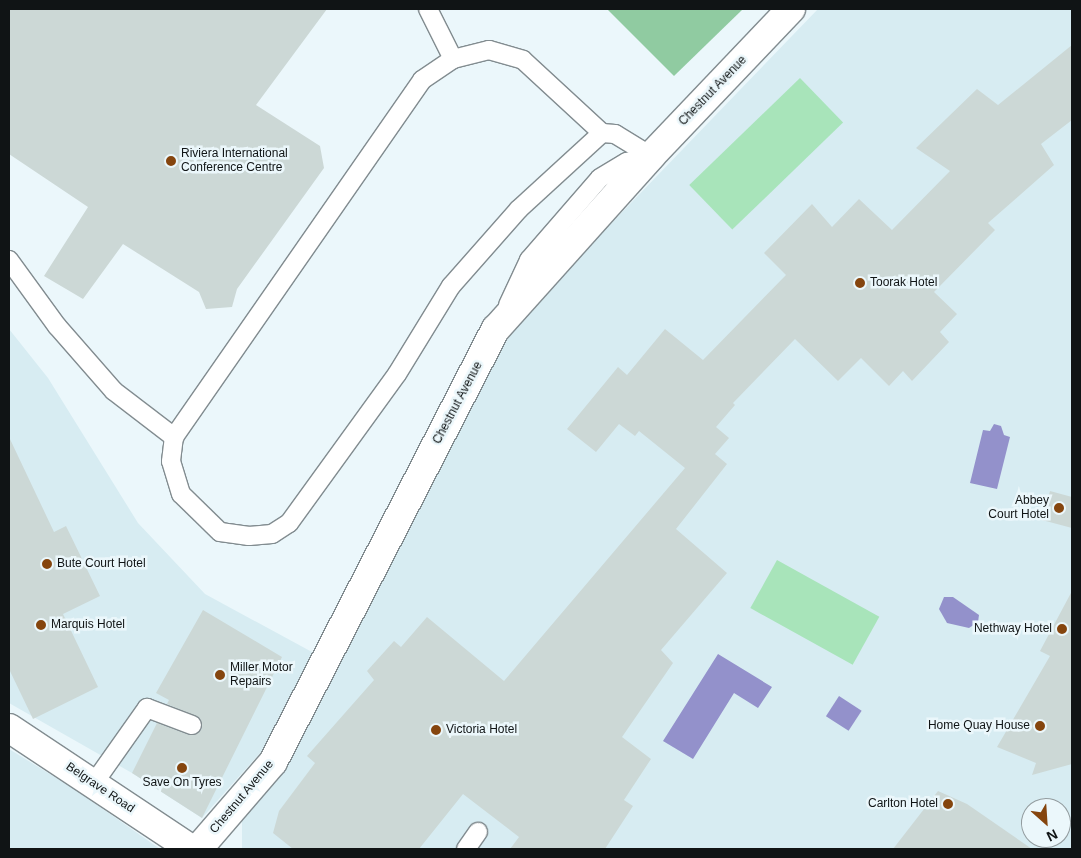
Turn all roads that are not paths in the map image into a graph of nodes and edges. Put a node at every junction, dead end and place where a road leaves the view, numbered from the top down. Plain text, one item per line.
1 (428, 9) edge
2 (791, 9) edge
3 (453, 59) junction
4 (602, 132) junction
5 (651, 156) junction
6 (9, 260) edge
7 (496, 329) junction
8 (174, 437) junction
9 (192, 725) dead end
10 (9, 728) edge
11 (94, 784) junction
12 (478, 832) dead end
13 (191, 849) edge
14 (198, 849) edge
15 (466, 849) edge

1 - 3 lane
2 - 5 street, Chestnut Avenue
3 - 4 lane
3 - 8 lane
4 - 5 lane
4 - 8 lane
5 - 7 street, Chestnut Avenue
5 - 7 lane
6 - 8 lane
7 - 14 street, Chestnut Avenue
9 - 11 lane
10 - 11 street, Belgrave Road
11 - 13 street, Belgrave Road
12 - 15 lane

